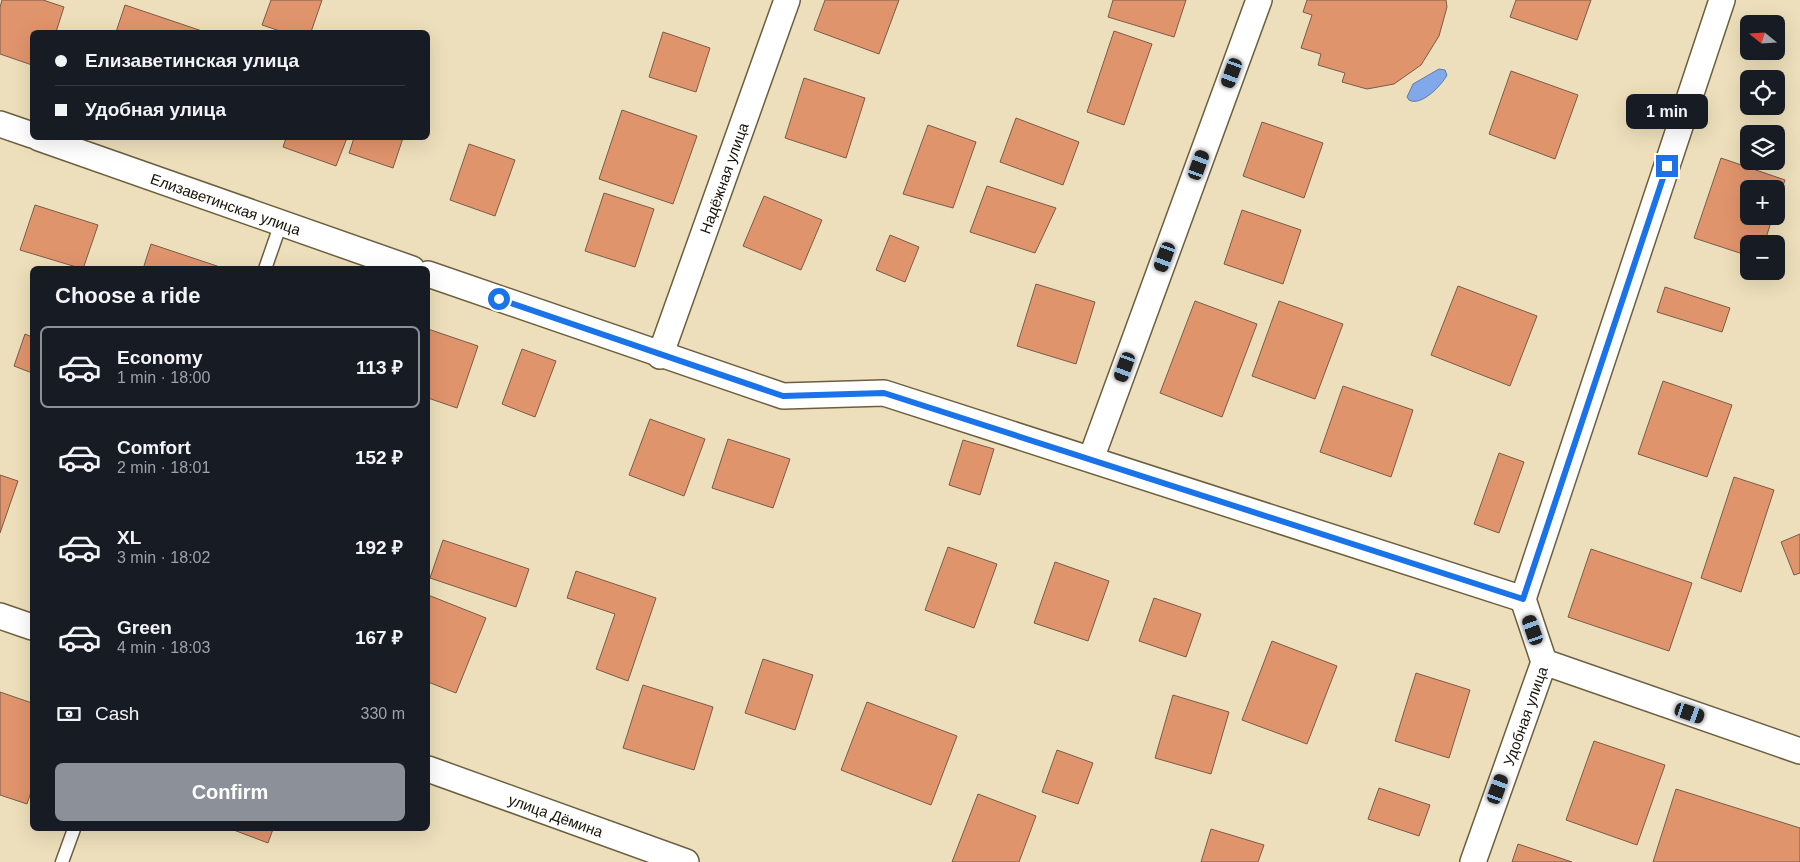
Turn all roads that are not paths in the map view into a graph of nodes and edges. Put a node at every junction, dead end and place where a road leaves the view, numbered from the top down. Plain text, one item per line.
1 (787, 0) edge
2 (1259, 0) edge
3 (1722, 0) edge
4 (0, 124) edge
5 (30, 134) edge
6 (45, 140) edge
7 (281, 223) junction
8 (266, 266) edge
9 (403, 266) edge
10 (430, 275) edge
11 (660, 356) junction
12 (1091, 459) junction
13 (1523, 599) junction
14 (0, 616) edge
15 (30, 626) edge
16 (1544, 662) junction
17 (1800, 751) edge
18 (430, 770) edge
19 (73, 831) edge
20 (62, 862) edge
21 (686, 862) edge
22 (1473, 862) edge

1 - 11 street, Надёжная улица
2 - 12 street
3 - 13 street
4 - 5 street
6 - 7 street, Елизаветинская улица
7 - 8 lane
7 - 9 street, Елизаветинская улица
10 - 11 street
11 - 12 street
12 - 13 street
13 - 16 street, Удобная улица
14 - 15 street
16 - 17 street
16 - 22 street, Удобная улица
18 - 21 street, улица Дёмина
19 - 20 lane

